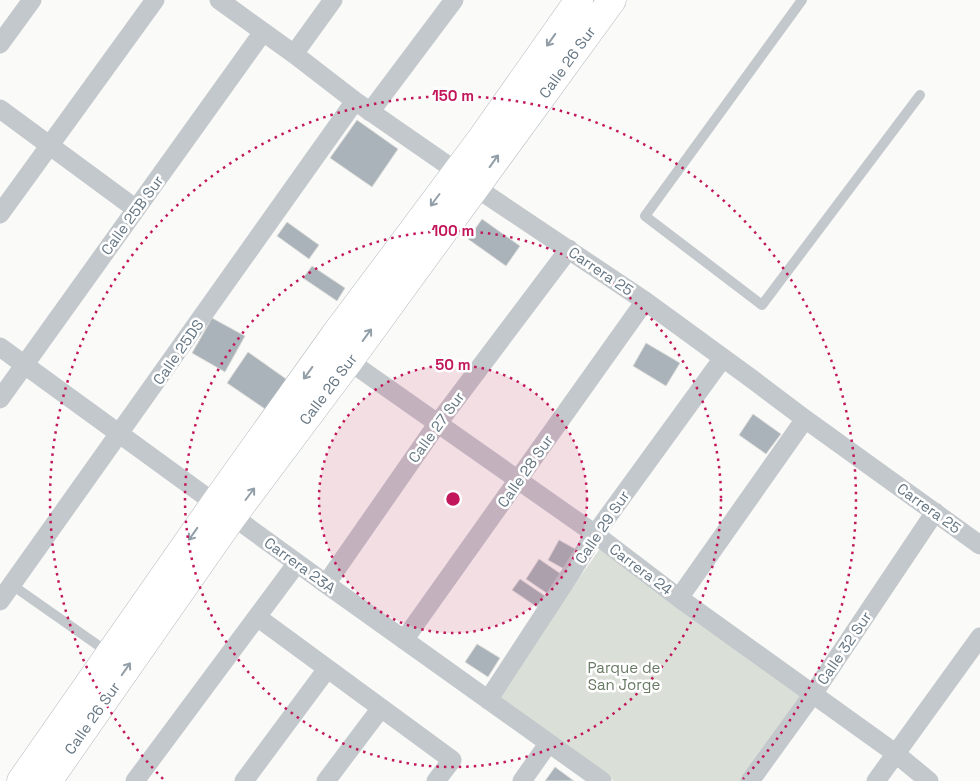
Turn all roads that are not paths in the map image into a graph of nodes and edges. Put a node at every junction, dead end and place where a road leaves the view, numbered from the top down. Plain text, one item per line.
1 (32, 0) edge
2 (155, 0) edge
3 (220, 0) edge
4 (333, 0) edge
5 (454, 0) edge
6 (579, 0) edge
7 (612, 0) edge
8 (802, 0) edge
9 (263, 32) junction
10 (0, 44) edge
11 (294, 54) junction
12 (920, 95) dead end
13 (363, 107) junction
14 (0, 109) edge
15 (50, 146) junction
16 (466, 179) junction
17 (136, 209) junction
18 (0, 214) edge
19 (569, 249) junction
20 (645, 301) junction
21 (0, 347) edge
22 (722, 358) junction
23 (349, 361) junction
24 (24, 364) junction
25 (0, 399) edge
26 (805, 419) junction
27 (438, 423) junction
28 (120, 434) junction
29 (518, 480) junction
30 (224, 509) junction
31 (935, 512) junction
32 (594, 534) junction
33 (980, 545) edge
34 (298, 563) junction
35 (326, 584) junction
36 (12, 585) junction
37 (679, 598) junction
38 (0, 601) edge
39 (257, 617) junction
40 (980, 637) edge
41 (404, 640) junction
42 (110, 653) junction
43 (327, 668) junction
44 (813, 694) junction
45 (488, 700) junction
46 (381, 708) junction
47 (548, 744) junction
48 (896, 753) junction
49 (143, 778) edge
50 (21, 781) edge
51 (48, 781) edge
52 (244, 781) edge
53 (326, 781) edge
54 (436, 781) edge
55 (522, 781) edge
56 (602, 781) edge
57 (750, 781) edge
58 (876, 781) edge
59 (929, 781) edge

1 - 10 street
2 - 15 street
3 - 9 street, Carrera 25
4 - 11 street
5 - 13 street, Calle 25DS
6 -> 16 street, Calle 26 Sur
16 -> 7 street, Calle 26 Sur
8 - 12 lane
9 - 11 street, Carrera 25
9 - 17 street, Calle 25B Sur
11 - 13 street, Carrera 25
13 - 16 street, Carrera 25
13 - 28 street, Calle 25DS
14 - 15 street
15 - 17 street
15 - 18 street
16 - 19 street, Carrera 25
23 -> 16 street, Calle 26 Sur
16 -> 30 street, Calle 26 Sur
17 - 24 street, Calle 25B Sur
19 - 20 street, Carrera 25
19 - 27 street, Calle 27 Sur
20 - 22 street, Carrera 25
20 - 29 street, Calle 28 Sur
21 - 24 street, Carrera 23A
22 - 26 street, Carrera 25
22 - 32 street, Calle 29 Sur
23 - 27 street, Carrera 24
30 -> 23 street, Calle 26 Sur
24 - 25 street, Calle 25B Sur
24 - 28 street, Carrera 23A
26 - 31 street, Carrera 25
26 - 37 street
27 - 29 street, Carrera 24
27 - 35 street, Calle 27 Sur
28 - 30 street, Carrera 23A
28 - 36 street, Calle 25DS
29 - 32 street, Carrera 24
29 - 41 street, Calle 28 Sur
30 - 34 street, Carrera 23A
30 -> 42 street, Calle 26 Sur
51 -> 30 street, Calle 26 Sur
31 - 33 street, Carrera 25
31 - 44 street, Calle 32 Sur
32 - 37 street, Carrera 24
32 - 45 street, Calle 29 Sur
34 - 35 street, Carrera 23A
34 - 39 street
35 - 41 street, Carrera 23A
36 - 38 street, Calle 25DS
36 - 42 lane
37 - 44 street, Carrera 24
39 - 43 street
39 - 49 street
40 - 48 street
41 - 45 street, Carrera 23A
42 - 50 street, Calle 26 Sur
43 - 46 street
43 - 52 street
44 - 48 street, Carrera 24
44 - 57 street, Calle 32 Sur
45 - 47 street, Carrera 23A
46 - 53 street
46 - 54 street
47 - 55 street
47 - 56 street, Carrera 23A
48 - 58 street
48 - 59 street, Carrera 24

